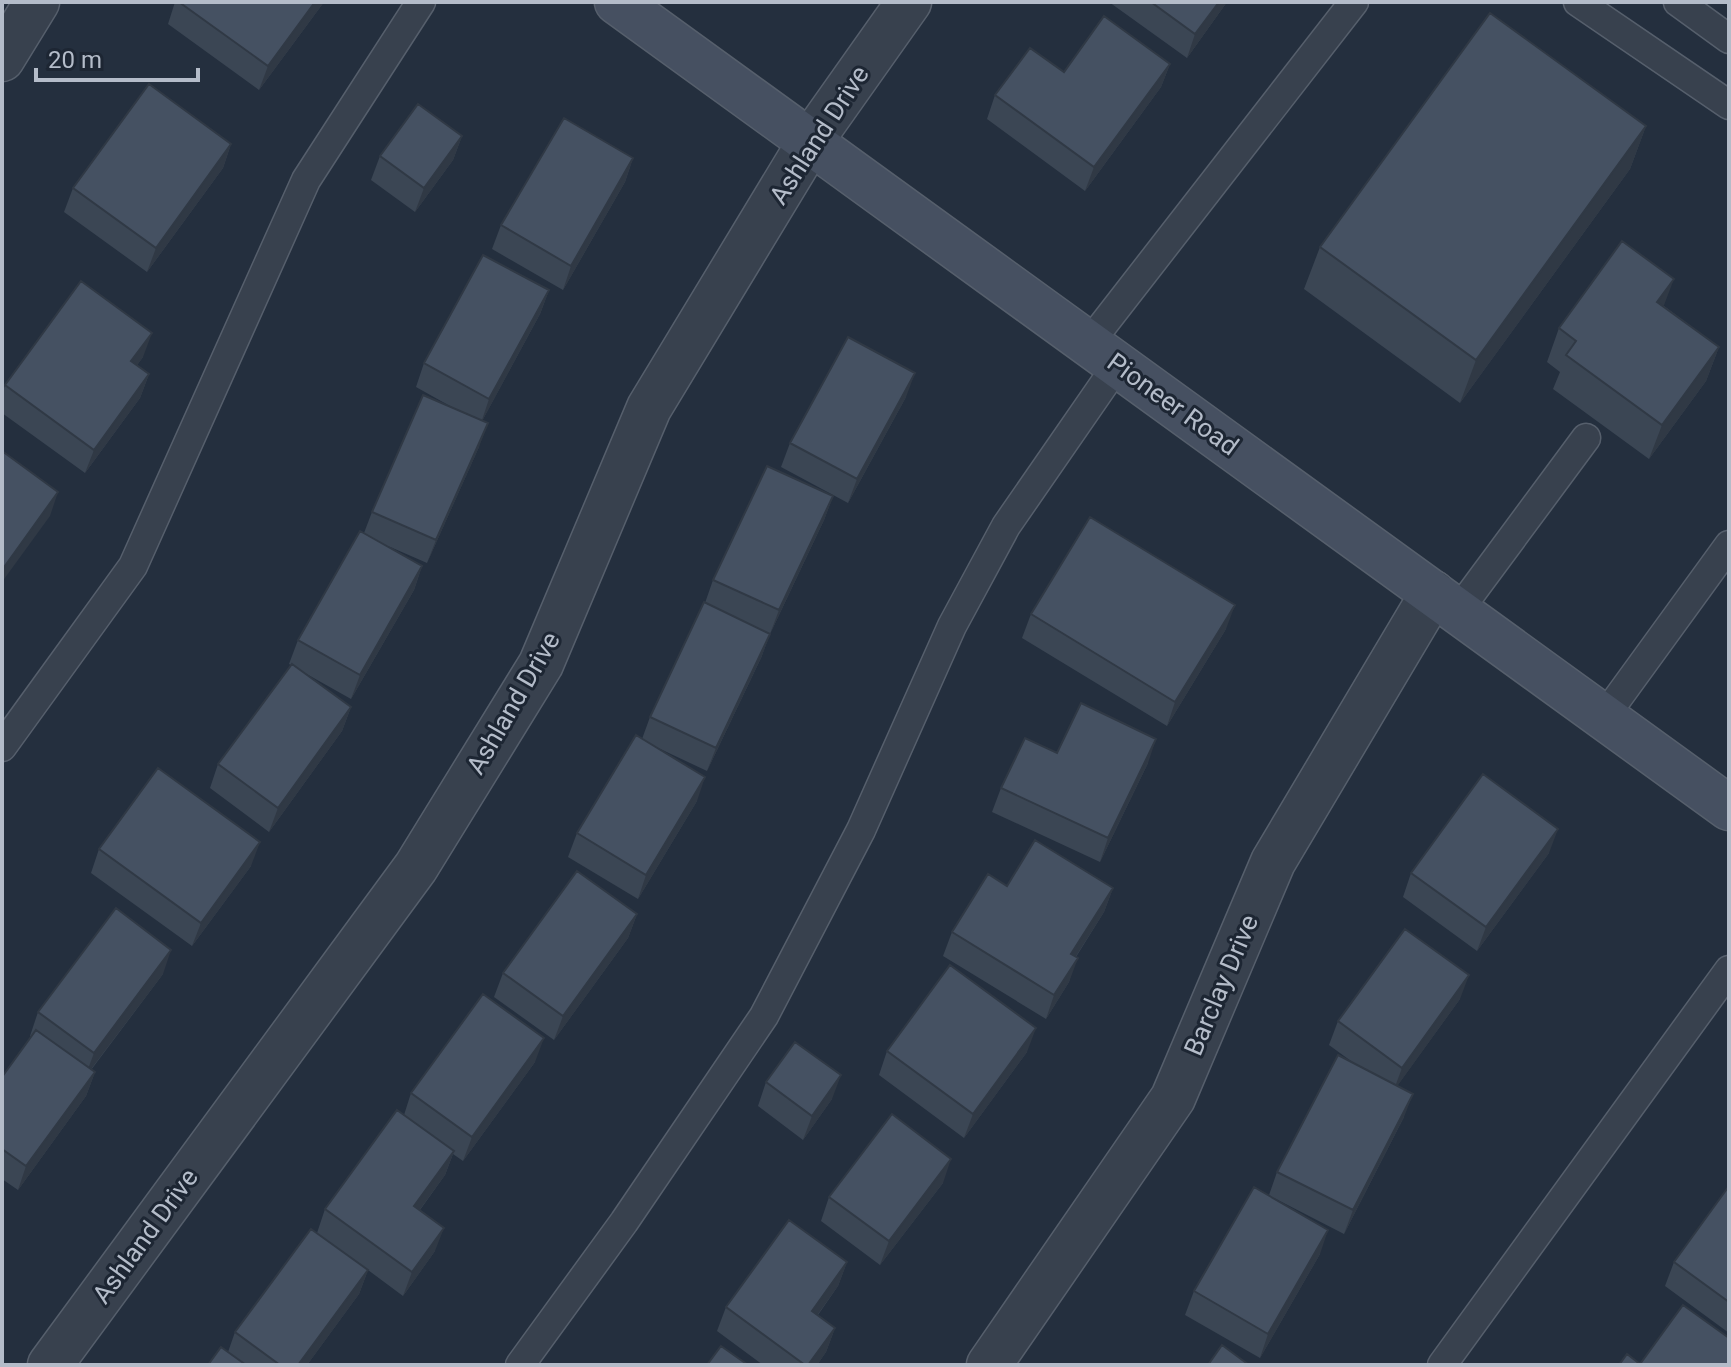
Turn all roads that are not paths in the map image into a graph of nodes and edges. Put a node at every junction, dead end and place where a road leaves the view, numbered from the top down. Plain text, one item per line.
1 (37, 2) edge
2 (421, 2) edge
3 (617, 2) edge
4 (909, 2) edge
5 (1354, 2) edge
6 (1578, 2) edge
7 (1678, 2) edge
8 (1729, 39) edge
9 (2, 59) edge
10 (1729, 105) edge
11 (810, 142) junction
12 (1104, 354) junction
13 (1586, 438) dead end
14 (1729, 545) edge
15 (1446, 602) junction
16 (1604, 717) junction
17 (2, 747) edge
18 (1729, 808) edge
19 (1729, 970) edge
20 (50, 1365) edge
21 (520, 1365) edge
22 (989, 1365) edge
23 (1442, 1365) edge

1 - 9 street
2 - 17 lane
3 - 11 main road, Pioneer Road
4 - 11 street, Ashland Drive
5 - 12 lane
6 - 10 lane
7 - 8 lane
11 - 12 main road, Pioneer Road
11 - 20 street, Ashland Drive
12 - 15 main road, Pioneer Road
12 - 21 lane
13 - 15 lane
14 - 16 lane
15 - 16 main road, Pioneer Road
15 - 22 street, Barclay Drive
16 - 18 main road, Pioneer Road
19 - 23 lane

